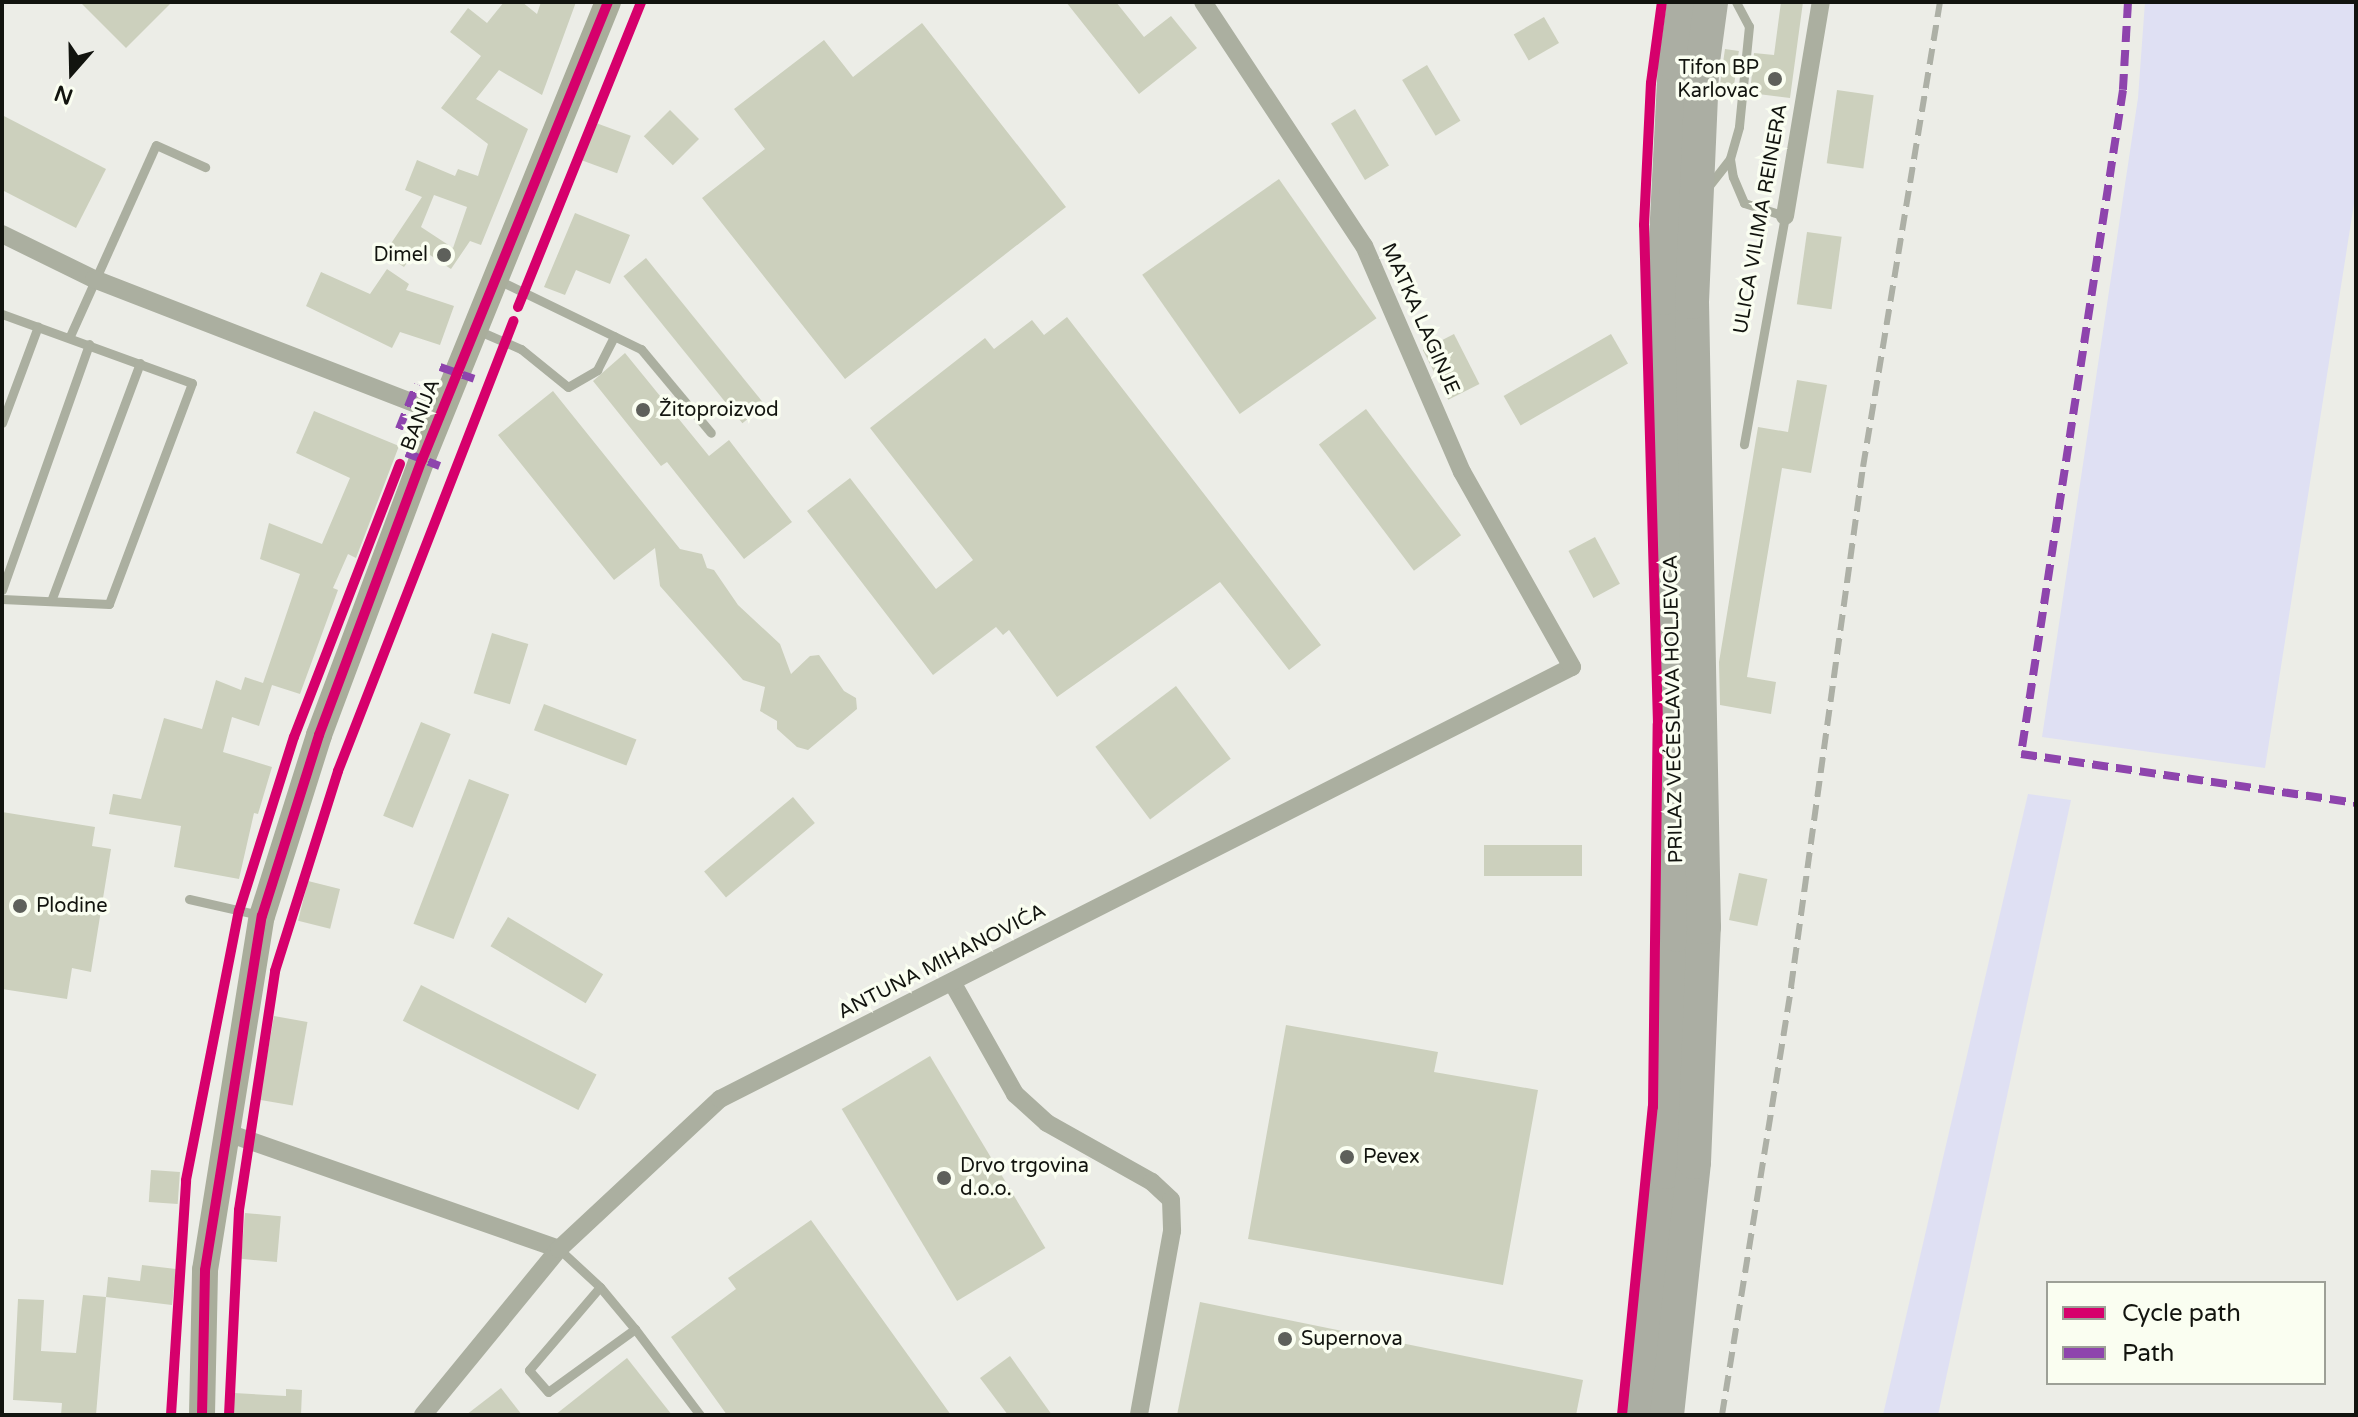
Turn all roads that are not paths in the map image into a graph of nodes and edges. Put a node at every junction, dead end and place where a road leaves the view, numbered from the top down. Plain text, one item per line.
1 (608, 2) edge
2 (1203, 2) edge
3 (1684, 2) edge
4 (1711, 2) edge
5 (1736, 2) edge
6 (1821, 2) edge
7 (1730, 159) junction
8 (205, 167) dead end
9 (1694, 206) junction
10 (1785, 216) junction
11 (2, 234) edge
12 (94, 279) junction
13 (495, 279) junction
14 (2, 314) edge
15 (38, 326) junction
16 (474, 329) junction
17 (70, 336) junction
18 (614, 336) junction
19 (89, 344) junction
20 (140, 363) junction
21 (440, 413) junction
22 (2, 423) edge
23 (711, 433) dead end
24 (1744, 444) dead end
25 (2, 590) edge
26 (2, 599) edge
27 (51, 601) junction
28 (1572, 667) joint
29 (189, 899) dead end
30 (262, 916) junction
31 (952, 982) junction
32 (225, 1132) junction
33 (559, 1249) junction
34 (600, 1287) junction
35 (635, 1329) junction
36 (202, 1415) edge
37 (423, 1415) edge
38 (700, 1415) edge
39 (1139, 1415) edge
40 (1639, 1415) edge
41 (1667, 1415) edge

1 - 13 main road, BANIJA
2 - 28 street, MATKA LAGINJE
3 - 40 highway, PRILAZ VEĆESLAVA HOLJEVCA
4 - 9 highway, PRILAZ VEĆESLAVA HOLJEVCA
5 - 7 lane
6 - 10 street, ULICA VILIMA REINERA
7 - 9 lane
7 - 10 lane
8 - 12 lane
9 - 41 highway, PRILAZ VEĆESLAVA HOLJEVCA
10 - 24 lane, ULICA VILIMA REINERA
11 - 12 street
12 - 17 lane
12 - 21 street
13 - 16 main road, BANIJA
13 - 18 lane
14 - 15 lane
15 - 17 lane
15 - 22 lane
16 - 18 lane
16 - 21 main road, BANIJA
17 - 19 lane
18 - 23 lane
19 - 20 lane
19 - 25 lane
20 - 27 lane
20 - 27 lane
21 - 30 main road, BANIJA
26 - 27 lane
28 - 31 street, ANTUNA MIHANOVIĆA
29 - 30 lane
30 - 32 main road, BANIJA
31 - 33 street, ANTUNA MIHANOVIĆA
31 - 39 street
32 - 33 street
32 - 36 main road, BANIJA
33 - 34 lane
33 - 37 street, ANTUNA MIHANOVIĆA
34 - 35 lane
34 - 35 lane
35 - 38 lane

